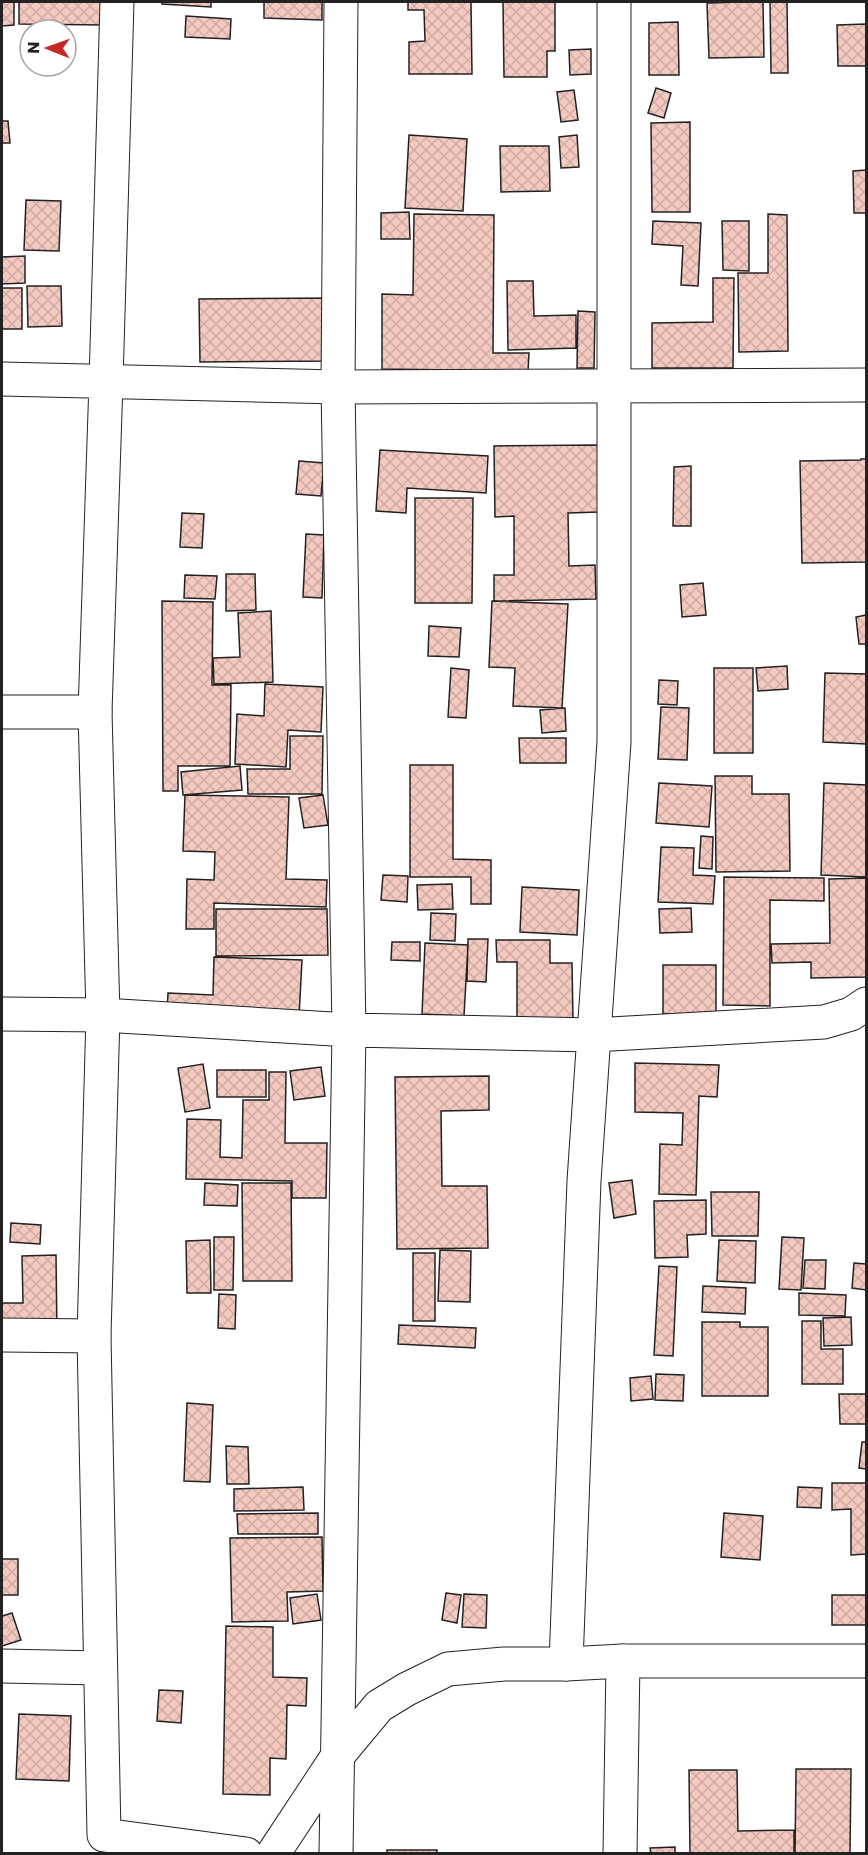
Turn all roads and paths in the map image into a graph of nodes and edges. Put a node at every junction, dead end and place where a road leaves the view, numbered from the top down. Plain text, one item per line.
1 (117, 2) edge
2 (341, 2) edge
3 (614, 2) edge
4 (2, 379) edge
5 (106, 382) junction
6 (867, 384) edge
7 (613, 385) junction
8 (338, 387) junction
9 (2, 712) edge
10 (95, 712) junction
11 (867, 1004) edge
12 (2, 1014) edge
13 (103, 1015) junction
14 (349, 1030) junction
15 (593, 1035) junction
16 (2, 1335) edge
17 (94, 1336) junction
18 (622, 1661) junction
19 (867, 1661) edge
20 (566, 1664) junction
21 (2, 1666) edge
22 (100, 1668) junction
23 (339, 1754) junction
24 (104, 1844) edge
25 (246, 1854) edge
26 (273, 1854) edge
27 (336, 1854) edge
28 (620, 1854) edge

1 - 5 street
2 - 8 street
3 - 7 street
4 - 5 street
5 - 8 street
5 - 10 street
6 - 7 street
7 - 8 street
7 - 15 street
8 - 14 street
9 - 10 street
10 - 13 street
11 - 15 street
12 - 13 street
13 - 14 street
13 - 17 street
14 - 15 street
14 - 23 street
15 - 20 street
16 - 17 street
17 - 22 street
18 - 19 street
18 - 20 street
18 - 28 street
20 - 23 street
21 - 22 street
22 - 24 street
23 - 26 street
23 - 27 street
24 - 25 street

